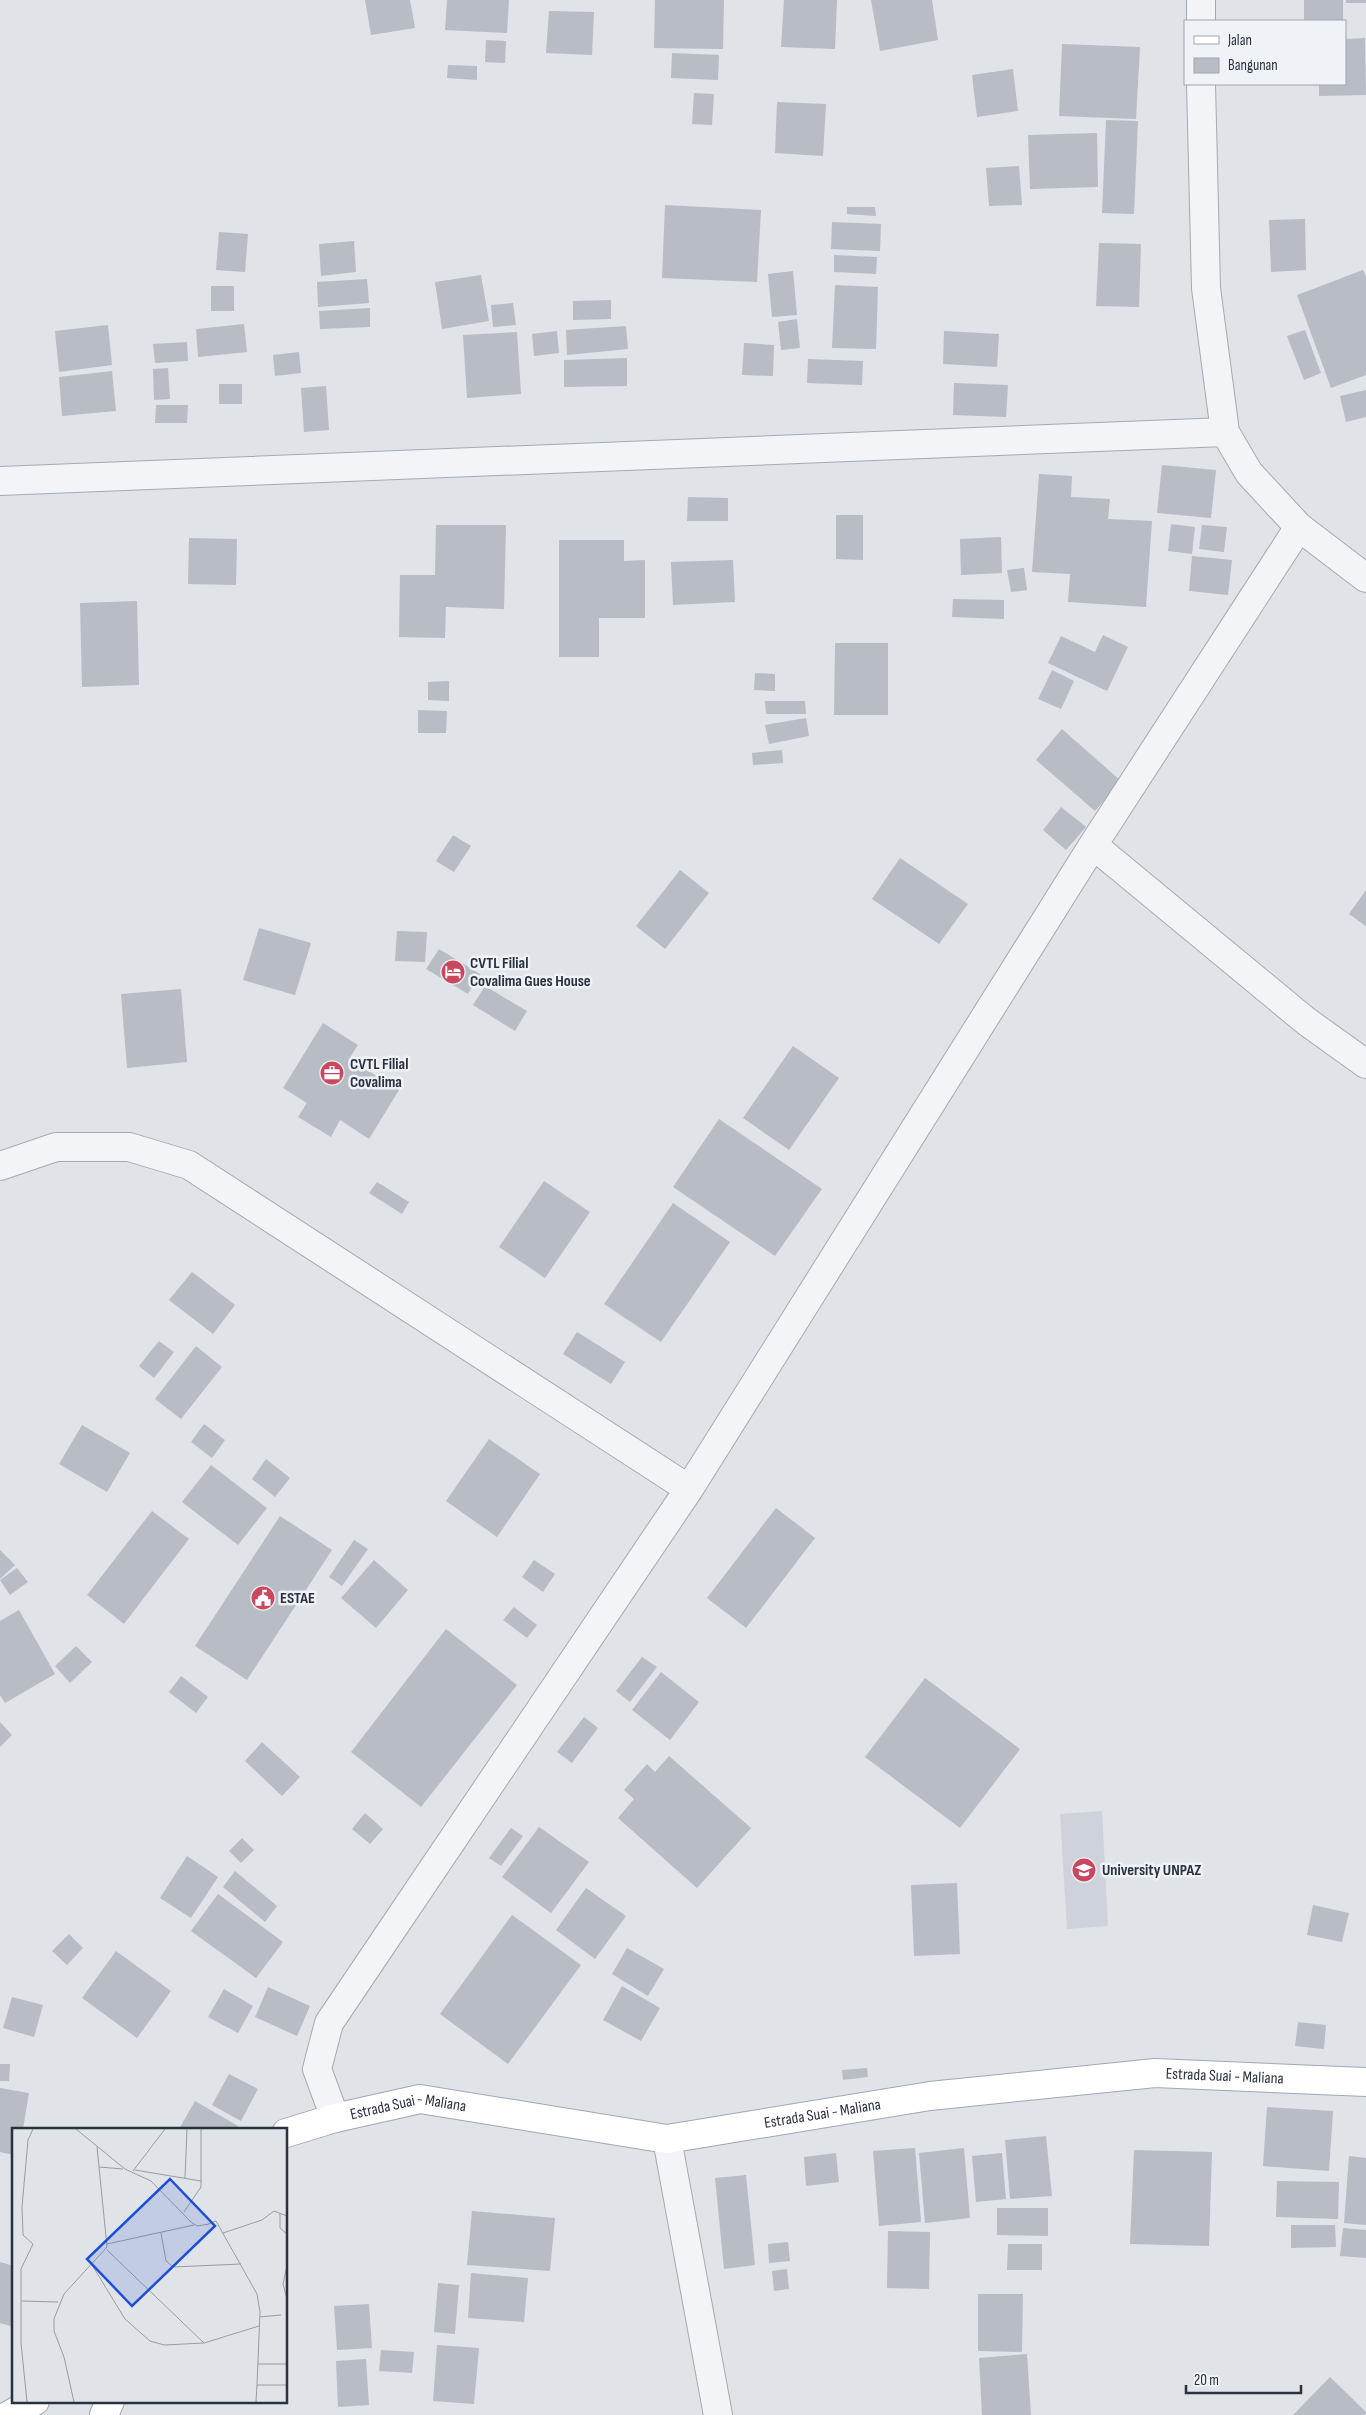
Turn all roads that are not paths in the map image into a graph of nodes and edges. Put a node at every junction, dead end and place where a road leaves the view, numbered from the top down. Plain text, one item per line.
1 (1201, 0) edge
2 (1201, 20) edge
3 (1201, 85) edge
4 (1225, 432) junction
5 (0, 481) edge
6 (1299, 527) junction
7 (1366, 578) edge
8 (1093, 845) junction
9 (1366, 1064) edge
10 (0, 1166) edge
11 (689, 1488) junction
12 (1366, 2082) edge
13 (334, 2118) junction
14 (288, 2132) edge
15 (667, 2139) junction
16 (33, 2402) edge
17 (110, 2402) edge
18 (9, 2415) edge
19 (104, 2415) edge
20 (718, 2415) edge

1 - 2 street
3 - 4 street
4 - 5 street
4 - 6 street
6 - 7 street
6 - 8 street
8 - 9 street
8 - 11 street
10 - 11 street
11 - 13 street
12 - 15 main road, Estrada Suai - Maliana
13 - 14 main road, Estrada Suai - Maliana
13 - 15 main road, Estrada Suai - Maliana
15 - 20 street
16 - 18 main road
17 - 19 main road

